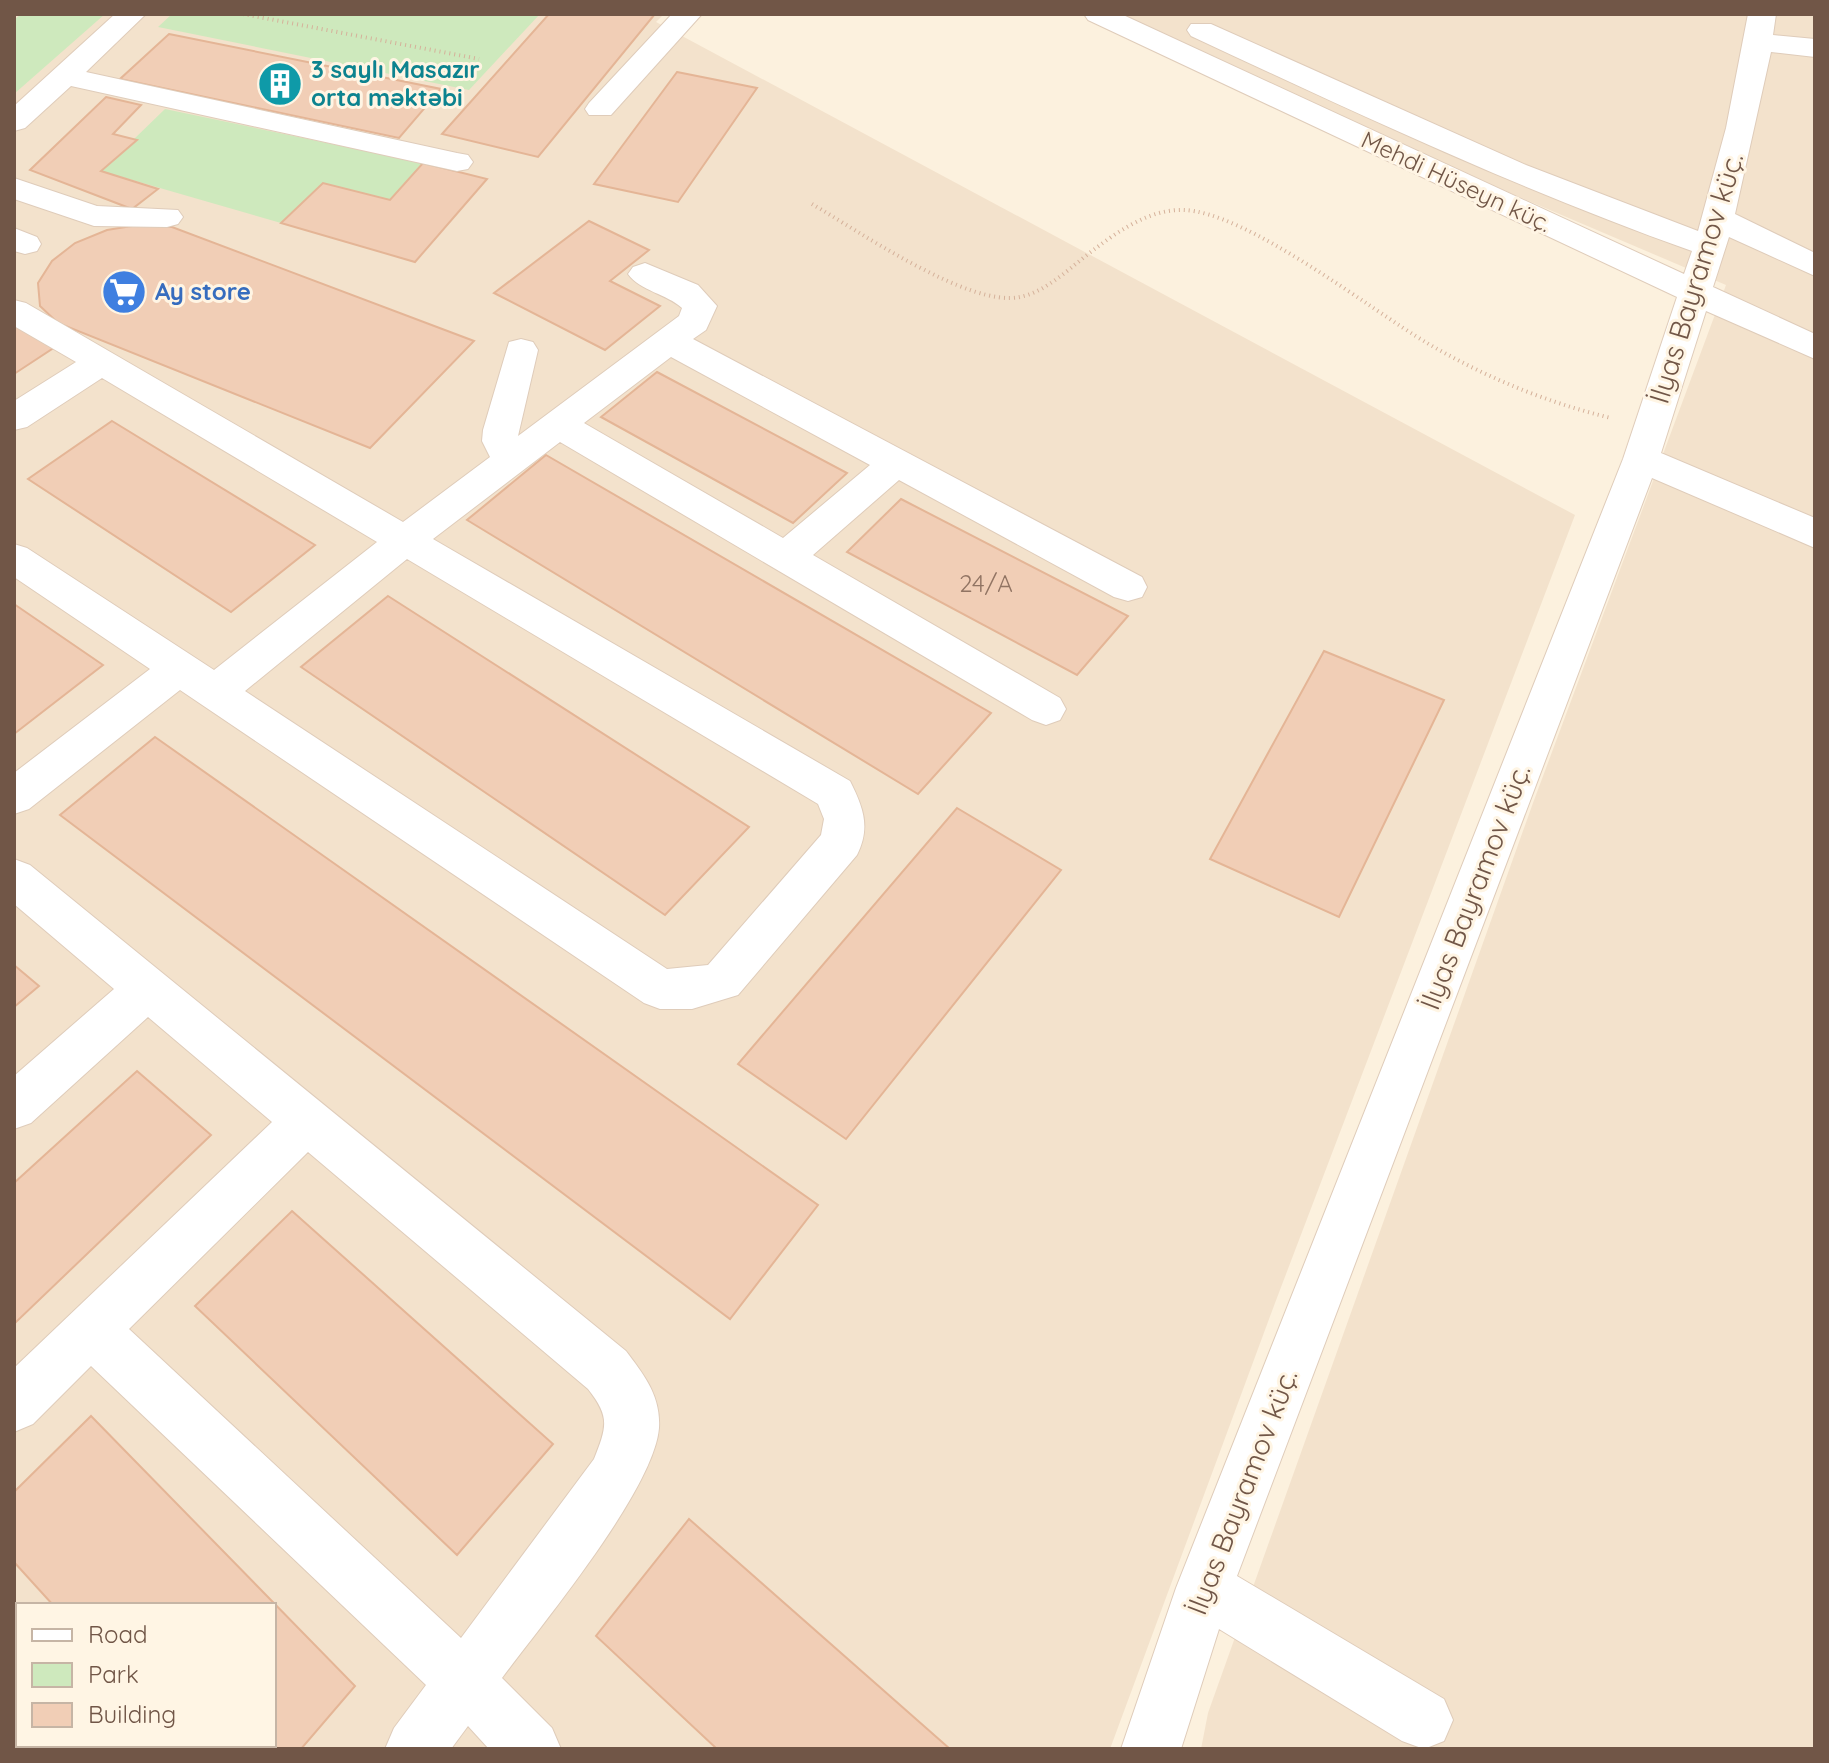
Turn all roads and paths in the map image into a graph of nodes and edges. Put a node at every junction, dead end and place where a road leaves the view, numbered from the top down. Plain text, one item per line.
1 (132, 14) edge
2 (243, 14) edge
3 (688, 14) edge
4 (1098, 14) edge
5 (1167, 14) edge
6 (1760, 28) edge
7 (1815, 48) edge
8 (479, 59) dead end
9 (65, 76) junction
10 (1374, 81) dead end
11 (1346, 96) junction
12 (600, 109) dead end
13 (1309, 115) junction
14 (14, 122) edge
15 (457, 162) dead end
16 (14, 188) edge
17 (812, 204) dead end
18 (167, 217) dead end
19 (1712, 232) junction
20 (1815, 266) edge
21 (645, 274) dead end
22 (1697, 294) junction
23 (14, 311) edge
24 (669, 341) junction
25 (1815, 348) edge
26 (521, 350) dead end
27 (100, 363) junction
28 (14, 418) edge
29 (557, 424) junction
30 (1646, 442) junction
31 (510, 460) junction
32 (894, 464) junction
33 (1815, 534) edge
34 (404, 541) junction
35 (787, 556) junction
36 (14, 558) edge
37 (1128, 587) dead end
38 (181, 667) junction
39 (216, 691) junction
40 (1046, 709) dead end
41 (14, 797) edge
42 (14, 878) edge
43 (145, 990) junction
44 (14, 1107) edge
45 (307, 1121) junction
46 (90, 1329) junction
47 (14, 1405) edge
48 (1204, 1588) junction
49 (464, 1681) junction
50 (1423, 1720) dead end
51 (415, 1749) edge
52 (531, 1749) edge
53 (1151, 1749) edge

1 - 9 street
2 - 8 path
3 - 12 street
4 - 13 street, Mehdi Hüseyn küç.
5 - 11 street
6 - 7 street
6 - 19 street, İlyas Bayramov küç.
9 - 14 street
9 - 15 street
10 - 11 street
11 - 13 street
11 - 19 street
13 - 22 street, Mehdi Hüseyn küç.
16 - 18 street
17 - 30 path
19 - 20 street
19 - 22 street, İlyas Bayramov küç.
21 - 24 street
22 - 25 street, Mehdi Hüseyn küç.
22 - 30 street, İlyas Bayramov küç.
23 - 27 street
24 - 29 street
24 - 32 street
26 - 31 street
27 - 28 street
27 - 34 street
29 - 31 street
29 - 35 street
30 - 33 street
30 - 48 street, İlyas Bayramov küç.
31 - 34 street
32 - 35 street
32 - 37 street
34 - 39 street
34 - 39 street
35 - 40 street
36 - 38 street
38 - 39 street
38 - 41 street
42 - 43 street
43 - 44 street
43 - 45 street
45 - 46 street
45 - 49 street
46 - 47 street
46 - 49 street
48 - 50 street
48 - 53 street, İlyas Bayramov küç.
49 - 51 street
49 - 52 street

